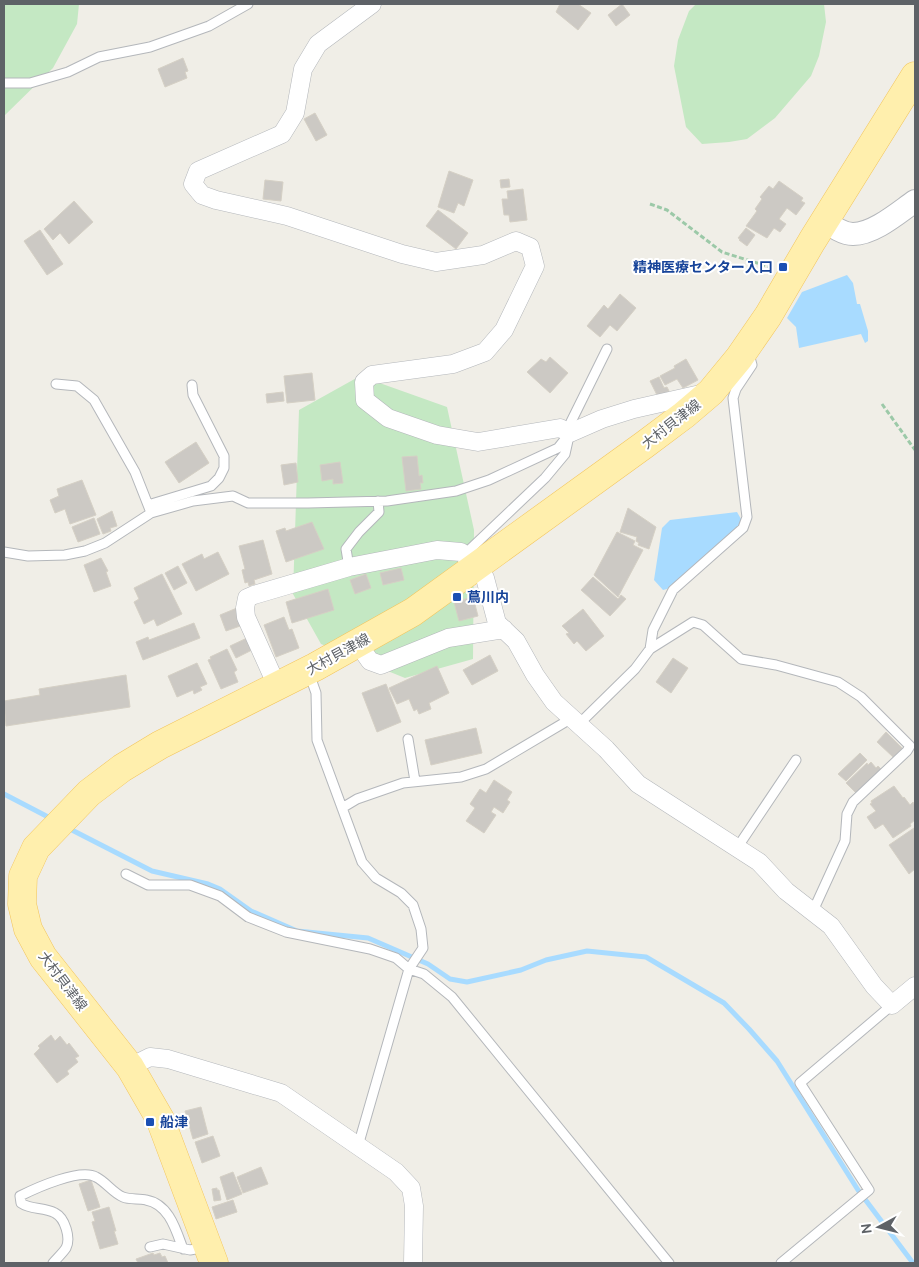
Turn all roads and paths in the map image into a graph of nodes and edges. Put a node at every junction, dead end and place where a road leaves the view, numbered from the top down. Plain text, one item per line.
1 (248, 4) edge
2 (372, 4) edge
3 (915, 76) edge
4 (4, 83) edge
5 (915, 201) edge
6 (650, 204) dead end
7 (825, 221) junction
8 (793, 274) junction
9 (748, 346) junction
10 (607, 349) dead end
11 (56, 384) dead end
12 (192, 385) dead end
13 (711, 392) junction
14 (882, 404) dead end
15 (568, 432) junction
16 (915, 450) edge
17 (378, 501) junction
18 (150, 509) junction
19 (4, 552) edge
20 (470, 561) junction
21 (349, 567) junction
22 (504, 629) junction
23 (358, 644) junction
24 (650, 649) junction
25 (308, 671) junction
26 (277, 686) junction
27 (576, 721) junction
28 (408, 738) dead end
29 (796, 760) dead end
30 (415, 781) junction
31 (342, 808) junction
32 (737, 848) junction
33 (126, 874) dead end
34 (813, 911) junction
35 (409, 969) junction
36 (915, 986) edge
37 (892, 1005) junction
38 (130, 1067) junction
39 (358, 1146) junction
40 (150, 1247) dead end
41 (201, 1253) edge
42 (53, 1263) edge
43 (413, 1263) edge
44 (669, 1263) edge
45 (780, 1263) edge

1 - 4 lane
2 - 15 street
3 - 7 main road, 大村貝津線
5 - 7 street
6 - 8 path
7 - 8 main road, 大村貝津線
8 - 9 main road, 大村貝津線
9 - 13 main road, 大村貝津線
9 - 24 lane
10 - 15 lane
11 - 18 lane
12 - 18 lane
13 - 15 street
13 - 20 main road, 大村貝津線
14 - 16 path
15 - 17 lane
15 - 20 lane
17 - 18 lane
17 - 21 lane
18 - 19 lane
20 - 21 street
20 - 22 street
20 - 23 main road, 大村貝津線
21 - 26 street
22 - 23 street
22 - 27 street
23 - 25 main road, 大村貝津線
24 - 27 lane
24 - 34 lane
25 - 26 main road, 大村貝津線
25 - 31 lane
26 - 38 main road, 大村貝津線
27 - 30 lane
27 - 32 street
28 - 30 lane
29 - 32 lane
30 - 31 lane
31 - 35 lane
32 - 34 street
33 - 35 lane
34 - 37 street
35 - 39 lane
35 - 44 lane
36 - 37 street
37 - 45 lane
38 - 39 street
38 - 41 main road, 大村貝津線
39 - 43 street
40 - 41 lane
41 - 42 lane

